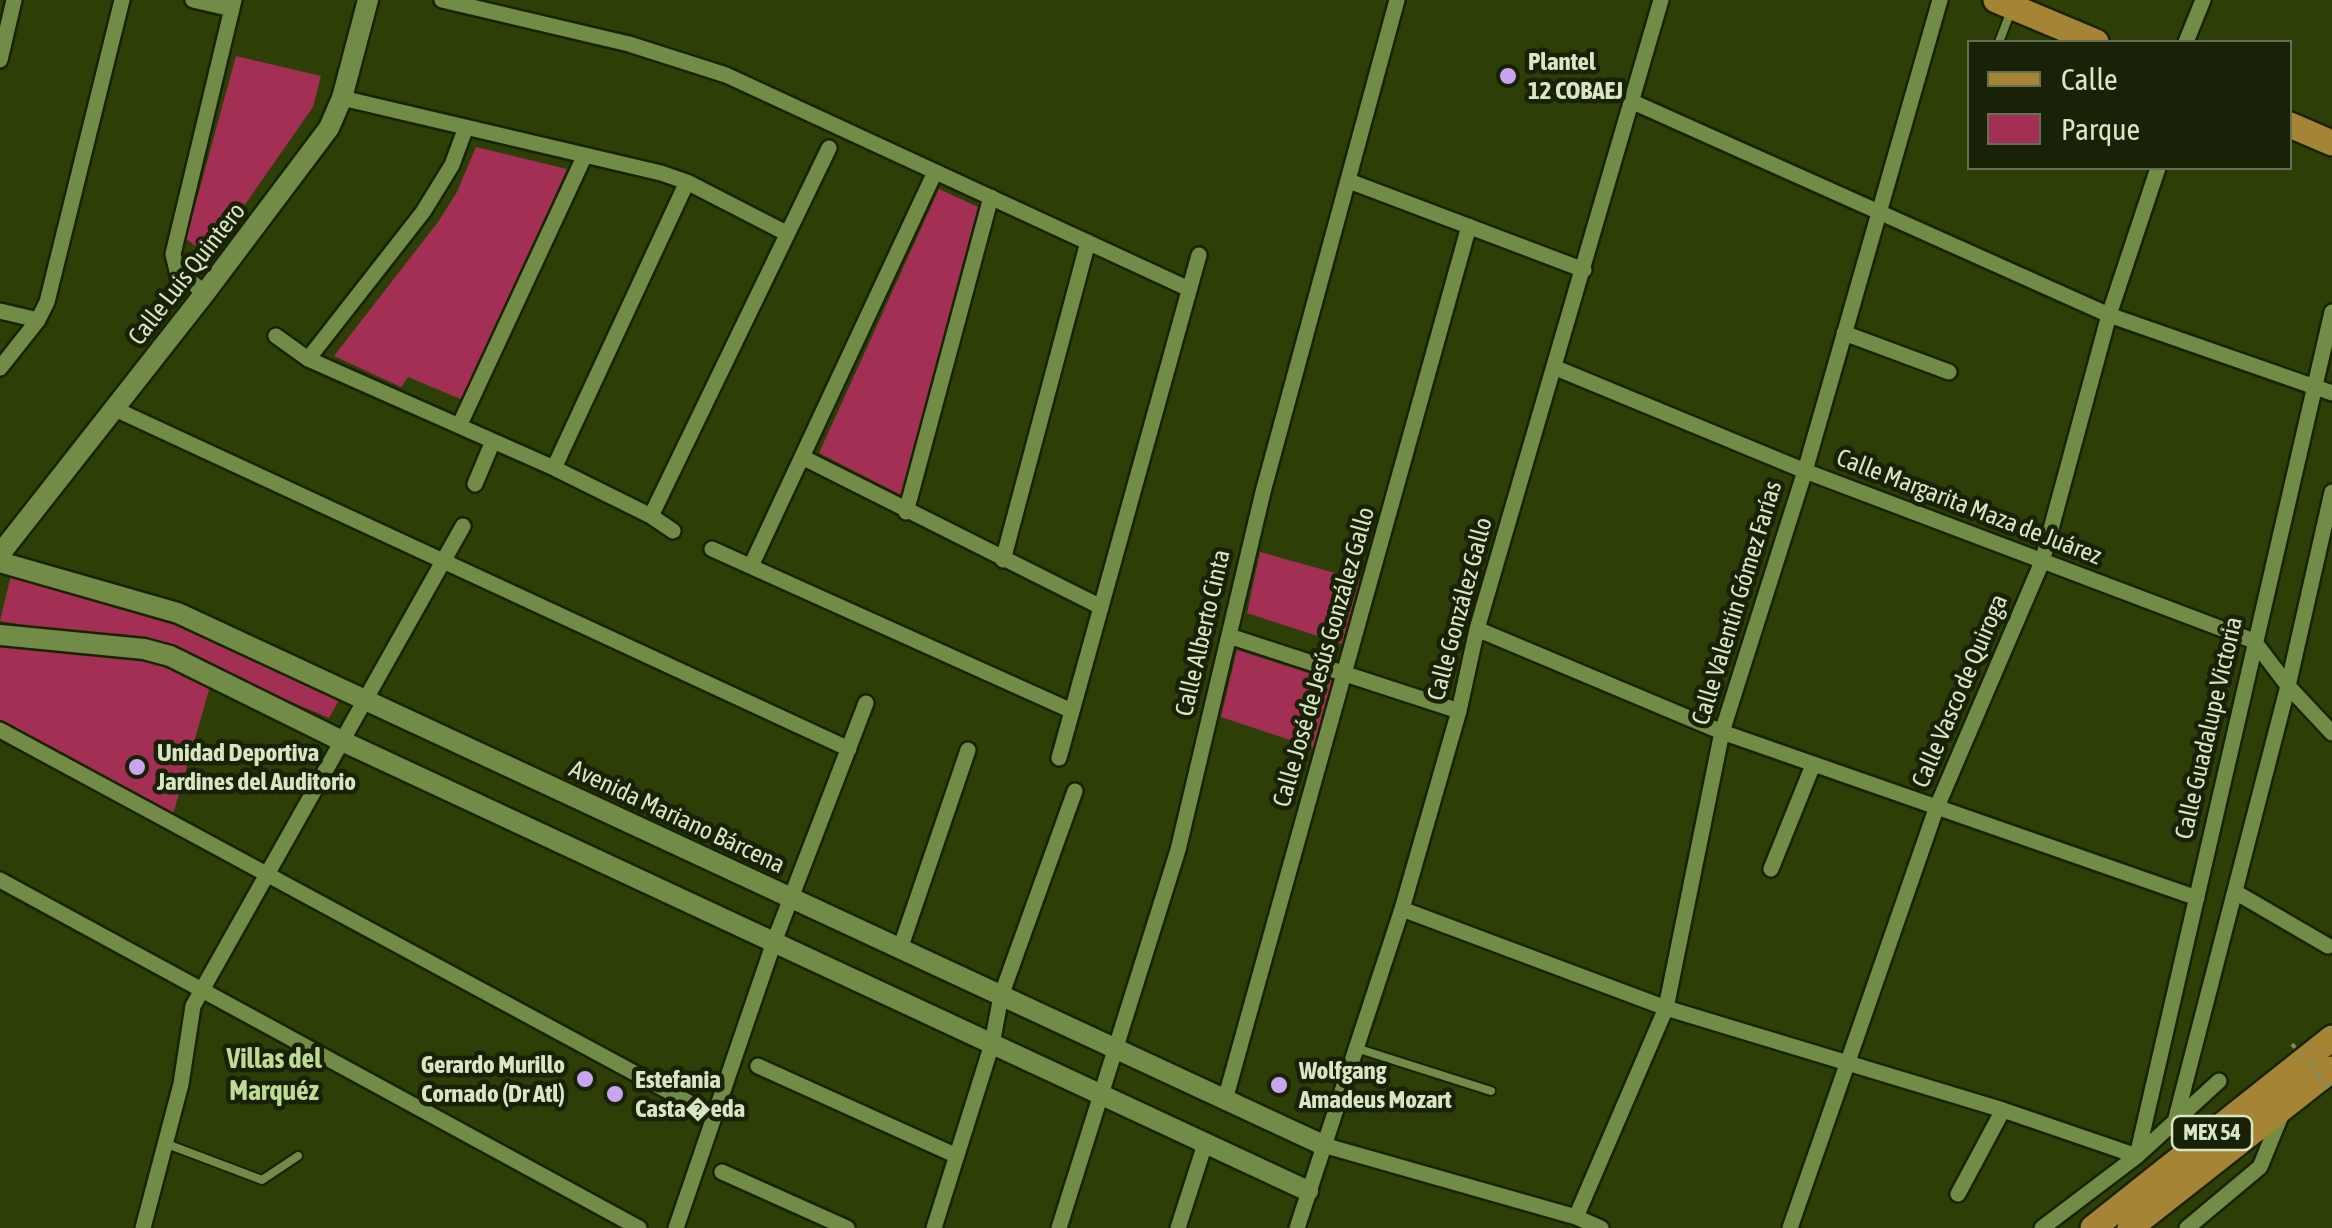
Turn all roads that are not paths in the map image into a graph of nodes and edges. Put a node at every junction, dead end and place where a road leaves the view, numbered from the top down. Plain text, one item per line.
1 (14, 0) edge
2 (122, 0) edge
3 (193, 0) edge
4 (368, 0) edge
5 (442, 0) edge
6 (1397, 0) edge
7 (1662, 0) edge
8 (1940, 0) edge
9 (2203, 0) edge
10 (2004, 4) edge
11 (233, 5) edge
12 (1999, 40) edge
13 (2091, 40) edge
14 (2187, 40) edge
15 (0, 60) edge
16 (342, 98) junction
17 (1633, 102) junction
18 (2292, 126) edge
19 (466, 127) junction
20 (2332, 142) edge
21 (829, 148) dead end
22 (585, 155) junction
23 (2157, 170) edge
24 (935, 172) junction
25 (1349, 181) junction
26 (687, 182) junction
27 (991, 198) junction
28 (1879, 212) junction
29 (1469, 226) junction
30 (786, 233) junction
31 (1088, 242) junction
32 (1199, 256) dead end
33 (1584, 270) junction
34 (1189, 289) junction
35 (205, 293) junction
36 (0, 310) edge
37 (2332, 312) edge
38 (2110, 316) junction
39 (38, 320) junction
40 (1844, 334) junction
41 (276, 336) dead end
42 (308, 359) junction
43 (0, 368) edge
44 (1556, 368) junction
45 (1949, 372) dead end
46 (2314, 387) junction
47 (2332, 393) edge
48 (115, 410) junction
49 (460, 424) junction
50 (494, 440) junction
51 (802, 457) junction
52 (554, 468) junction
53 (1805, 471) junction
54 (475, 484) dead end
55 (2332, 492) edge
56 (906, 512) junction
57 (650, 516) junction
58 (463, 526) dead end
59 (672, 531) dead end
60 (712, 549) dead end
61 (0, 558) edge
62 (1003, 560) junction
63 (443, 561) junction
64 (2042, 562) junction
65 (752, 566) junction
66 (1100, 607) junction
67 (1477, 630) junction
68 (0, 635) edge
69 (1228, 636) junction
70 (2254, 641) junction
71 (1345, 674) junction
72 (2288, 686) junction
73 (365, 700) junction
74 (866, 703) dead end
75 (1072, 711) junction
76 (1459, 711) junction
77 (0, 730) edge
78 (1722, 732) junction
79 (2332, 733) edge
80 (342, 741) junction
81 (849, 748) junction
82 (968, 750) dead end
83 (1058, 758) dead end
84 (1813, 764) junction
85 (1075, 791) dead end
86 (1936, 809) junction
87 (1771, 869) dead end
88 (268, 872) junction
89 (0, 880) edge
90 (2236, 893) junction
91 (790, 898) junction
92 (2196, 898) junction
93 (1402, 910) junction
94 (774, 942) junction
95 (2328, 946) dead end
96 (900, 948) junction
97 (201, 990) junction
98 (1002, 996) junction
99 (1666, 1008) junction
100 (2332, 1038) edge
101 (992, 1044) junction
102 (1356, 1048) junction
103 (1116, 1049) junction
104 (1848, 1064) junction
105 (758, 1066) dead end
106 (2332, 1069) edge
107 (2218, 1080) dead end
108 (1491, 1090) dead end
109 (1101, 1095) junction
110 (1225, 1100) junction
111 (2285, 1106) junction
112 (2002, 1110) junction
113 (714, 1116) junction
114 (2176, 1118) junction
115 (167, 1144) junction
116 (1205, 1144) junction
117 (1323, 1145) junction
118 (298, 1156) dead end
119 (957, 1156) junction
120 (2136, 1156) junction
121 (722, 1172) dead end
122 (1308, 1191) junction
123 (1958, 1194) dead end
124 (1576, 1216) junction
125 (143, 1228) edge
126 (639, 1228) edge
127 (676, 1228) edge
128 (846, 1228) edge
129 (934, 1228) edge
130 (1059, 1228) edge
131 (1178, 1228) edge
132 (1297, 1228) edge
133 (1601, 1228) edge
134 (1790, 1228) edge
135 (2042, 1228) edge
136 (2092, 1228) edge
137 (2130, 1228) edge
138 (2187, 1228) edge

1 - 15 street
2 - 39 street
3 - 11 street
4 - 16 street, Calle Luis Quintero
5 - 24 street
6 - 25 street, Calle Alberto Cinta
7 - 17 street, Calle González Gallo
8 - 28 street, Calle Valentín Gómez Farías
9 - 14 street
10 - 12 lane
10 - 13 main road
11 - 35 street
16 - 19 street
16 - 35 street, Calle Luis Quintero
17 - 28 street
17 - 33 street, Calle González Gallo
18 - 20 main road
19 - 22 street
19 - 42 street
21 - 30 street
22 - 26 street
22 - 49 street
23 - 38 street, Calle Vasco de Quiroga
24 - 27 street
24 - 51 street
25 - 29 street
25 - 69 street, Calle Alberto Cinta
26 - 30 street
26 - 52 street
27 - 31 street
27 - 56 street
28 - 38 street
28 - 40 street, Calle Valentín Gómez Farías
29 - 33 street
29 - 71 street, Calle José de Jesús González Gallo
30 - 57 street
31 - 34 street
31 - 62 street
32 - 34 street
33 - 44 street, Calle González Gallo
34 - 66 street
35 - 48 street, Calle Luis Quintero
36 - 39 street
37 - 46 street, Calle Guadalupe Victoria
38 - 46 street
38 - 64 street, Calle Vasco de Quiroga
39 - 43 street
40 - 45 street
40 - 53 street, Calle Valentín Gómez Farías
41 - 42 street
42 - 49 street
44 - 53 street, Calle Margarita Maza de Juárez
44 - 67 street, Calle González Gallo
46 - 47 street
46 - 70 street, Calle Guadalupe Victoria
48 - 61 street, Calle Luis Quintero
48 - 63 street
49 - 50 street
50 - 52 street
50 - 54 street
51 - 56 street
51 - 65 street
52 - 57 street
53 - 64 street, Calle Margarita Maza de Juárez
53 - 78 street, Calle Valentín Gómez Farías
55 - 72 street
56 - 62 street
57 - 59 street
58 - 63 street
60 - 65 street
61 - 73 street, Avenida Mariano Bárcena
62 - 66 street
63 - 73 street
63 - 81 street
64 - 70 street, Calle Margarita Maza de Juárez
64 - 86 street, Calle Vasco de Quiroga
65 - 75 street
66 - 75 street
67 - 76 street, Calle González Gallo
67 - 78 street
68 - 80 street
69 - 71 street
69 - 103 street, Calle Alberto Cinta
70 - 72 street
70 - 92 street, Calle Guadalupe Victoria
71 - 76 street
71 - 110 street, Calle José de Jesús González Gallo
72 - 79 street
72 - 90 street
73 - 80 street
73 - 91 street, Avenida Mariano Bárcena
74 - 81 street
75 - 83 street
76 - 93 street, Calle González Gallo
77 - 88 street
78 - 84 street
78 - 99 street, Calle Valentín Gómez Farías
80 - 88 street
80 - 94 street
81 - 91 street
82 - 96 street
84 - 86 street
84 - 87 street
85 - 98 street
86 - 92 street
86 - 104 street, Calle Vasco de Quiroga
88 - 97 street
88 - 113 street
89 - 97 street
90 - 95 street
90 - 114 street
91 - 94 street
91 - 96 street, Avenida Mariano Bárcena
92 - 120 street, Calle Guadalupe Victoria
93 - 99 street
93 - 102 street, Calle González Gallo
94 - 101 street
94 - 113 street
96 - 98 street, Avenida Mariano Bárcena
97 - 115 street
97 - 126 street
98 - 101 street
98 - 103 street, Avenida Mariano Bárcena
99 - 104 street
99 - 124 street, Calle Valentín Gómez Farías
100 - 136 main road, MEX 54
101 - 109 street
101 - 119 street
102 - 108 lane
102 - 117 street, Calle González Gallo
103 - 109 street, Calle Alberto Cinta
103 - 110 street, Avenida Mariano Bárcena
104 - 112 street
104 - 134 street, Calle Vasco de Quiroga
105 - 119 street
106 - 111 main road, MEX 54
107 - 114 street
109 - 116 street
109 - 130 street, Calle Alberto Cinta
110 - 117 street, Avenida Mariano Bárcena
111 - 137 main road, MEX 54
111 - 138 street
112 - 120 street
112 - 123 street
113 - 127 street
114 - 120 street
115 - 118 lane
115 - 125 street
116 - 122 street
116 - 131 street
117 - 122 street, Calle González Gallo
117 - 124 street
119 - 129 street
120 - 135 street
121 - 128 street
122 - 132 street, Calle González Gallo
124 - 133 street

